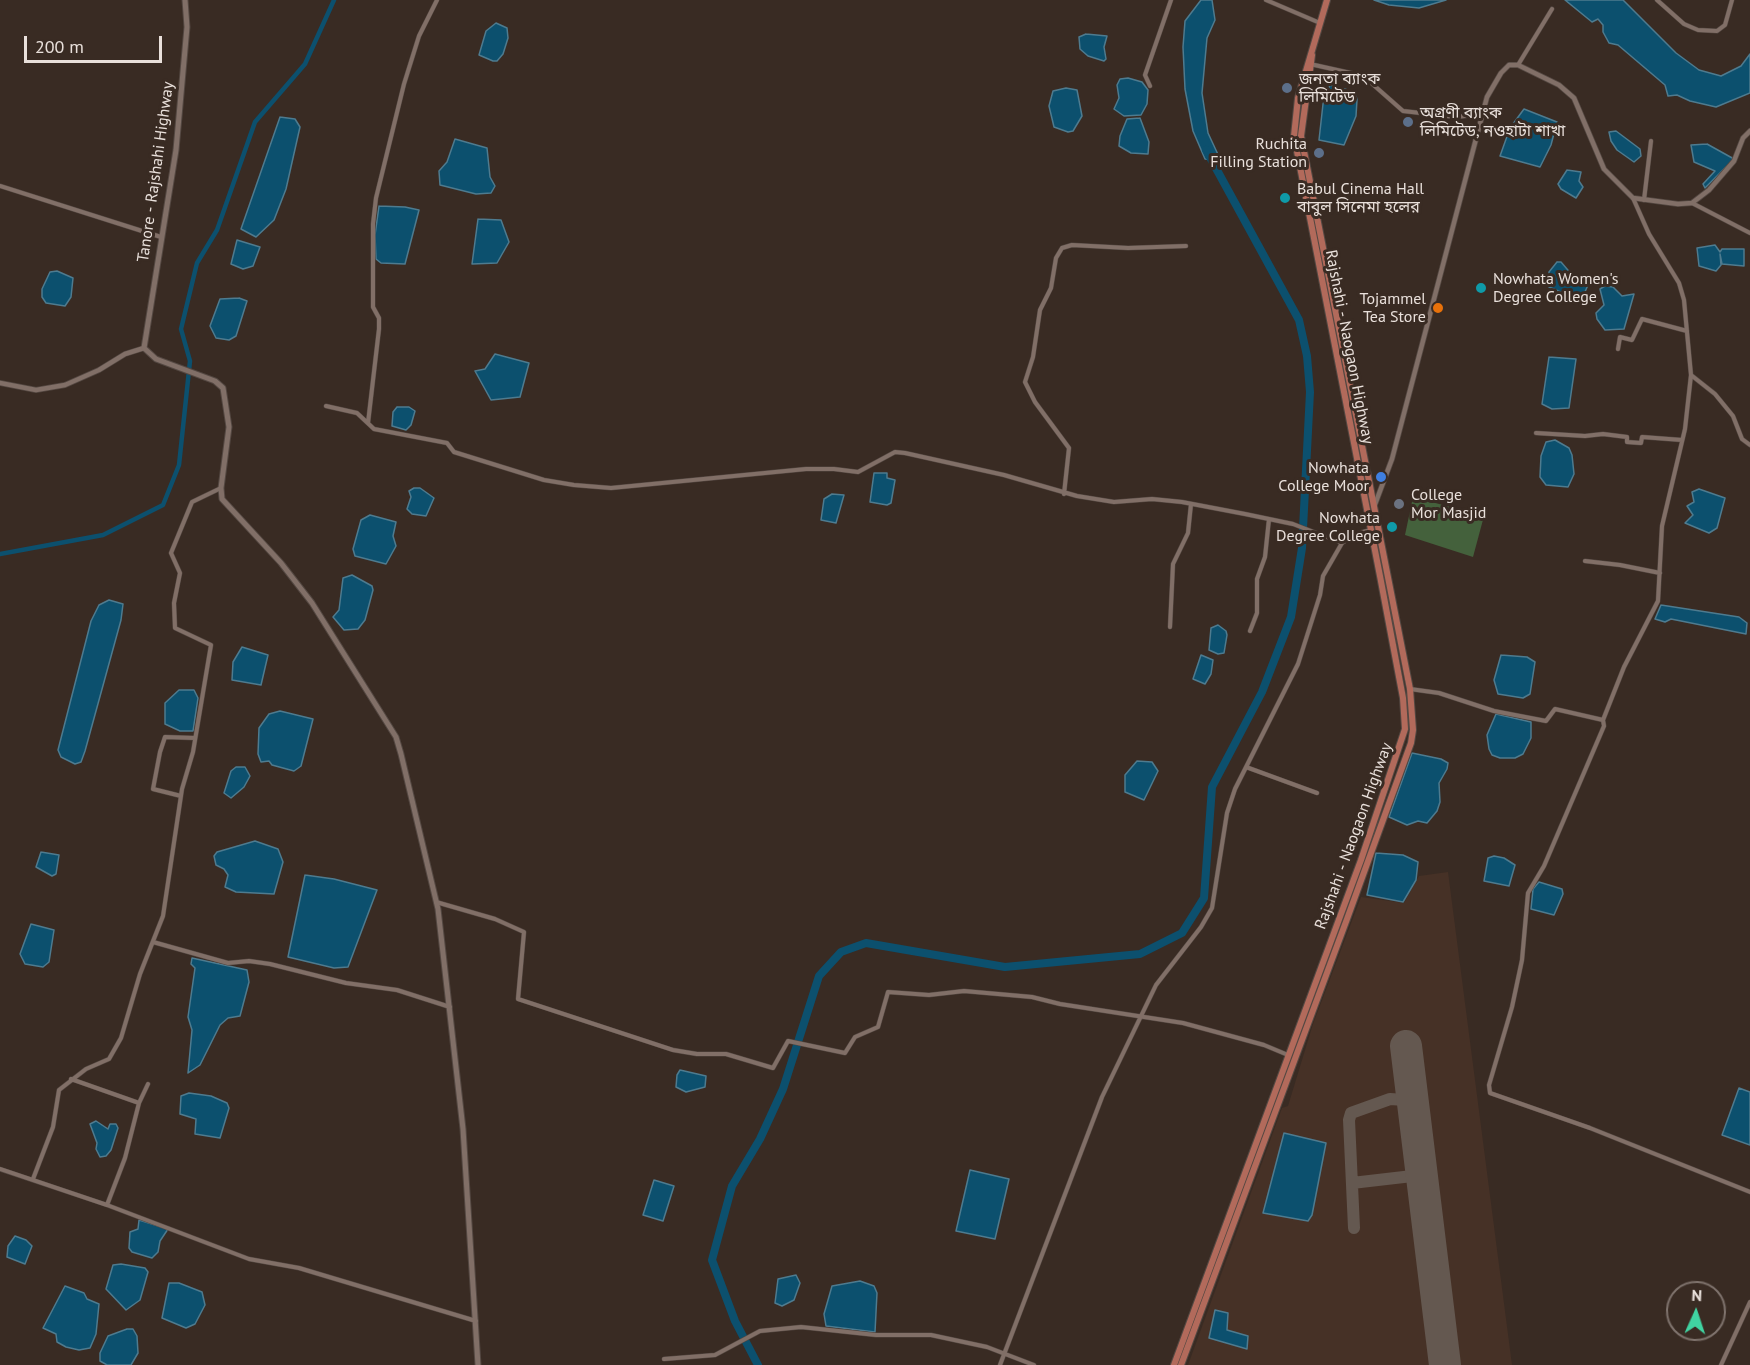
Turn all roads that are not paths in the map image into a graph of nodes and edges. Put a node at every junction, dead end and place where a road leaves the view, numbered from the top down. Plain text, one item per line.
1 (185, 0) edge
2 (437, 0) edge
3 (1172, 0) edge
4 (1266, 0) edge
5 (1656, 0) edge
6 (1732, 0) edge
7 (1327, 1) edge
8 (1552, 9) dead end
9 (1320, 23) junction
10 (1309, 64) junction
11 (1518, 65) junction
12 (1150, 86) dead end
13 (1482, 114) junction
14 (1750, 131) edge
15 (1651, 141) dead end
16 (0, 186) edge
17 (1633, 198) junction
18 (1644, 200) junction
19 (1692, 203) junction
20 (1750, 233) edge
21 (161, 237) junction
22 (1186, 246) dead end
23 (1687, 331) junction
24 (144, 348) junction
25 (1618, 349) dead end
26 (1691, 375) junction
27 (0, 383) edge
28 (326, 406) dead end
29 (368, 424) junction
30 (1536, 432) dead end
31 (1682, 440) junction
32 (1750, 445) edge
33 (1361, 462) junction
34 (221, 488) junction
35 (1064, 494) junction
36 (1191, 504) junction
37 (1373, 509) junction
38 (1269, 519) junction
39 (1371, 530) junction
40 (1342, 543) junction
41 (1585, 561) dead end
42 (1660, 573) junction
43 (1170, 627) dead end
44 (1251, 631) dead end
45 (1394, 631) junction
46 (1410, 688) junction
47 (1603, 720) junction
48 (195, 738) junction
49 (1246, 767) junction
50 (1317, 793) dead end
51 (181, 796) junction
52 (436, 902) junction
53 (153, 942) junction
54 (450, 1007) junction
55 (1142, 1017) junction
56 (1297, 1042) junction
57 (1288, 1055) junction
58 (71, 1078) junction
59 (148, 1084) dead end
60 (139, 1104) junction
61 (0, 1169) edge
62 (33, 1179) junction
63 (1750, 1192) edge
64 (107, 1205) junction
65 (1750, 1302) edge
66 (477, 1321) junction
67 (1003, 1352) junction
68 (664, 1359) dead end
69 (478, 1365) edge
70 (1000, 1365) edge
71 (1034, 1365) edge
72 (1174, 1365) edge
73 (1181, 1365) edge
74 (1721, 1365) edge

1 - 21 main road, Tanore - Rajshahi Highway
2 - 29 street
3 - 12 street
4 - 9 street
5 - 6 street
7 - 9 main road, Rajshahi - Naogaon Highway
8 - 11 street
9 - 10 main road, Rajshahi - Naogaon Highway
10 - 13 street
10 - 33 main road, Rajshahi - Naogaon Highway
11 - 13 street
11 - 17 street
13 - 37 street
14 - 19 street
15 - 18 street
16 - 21 street
17 - 18 street
17 - 23 street
18 - 19 street
19 - 20 street
21 - 24 main road, Tanore - Rajshahi Highway
22 - 35 street
23 - 25 street
23 - 26 street
24 - 27 street
24 - 34 main road
26 - 31 street
26 - 32 street
28 - 29 street
29 - 35 street
30 - 31 street
31 - 42 street
33 - 37 main road, Rajshahi - Naogaon Highway
33 - 39 main road, Rajshahi - Naogaon Highway
34 - 48 street
34 - 52 main road
35 - 36 street
36 - 38 street
36 - 43 street
37 - 45 main road, Rajshahi - Naogaon Highway
38 - 40 street
38 - 44 street
39 - 40 street
39 - 45 main road, Rajshahi - Naogaon Highway
40 - 49 street
41 - 42 street
42 - 47 street
45 - 46 main road, Rajshahi - Naogaon Highway
45 - 56 main road, Rajshahi - Naogaon Highway
46 - 47 street
46 - 56 main road, Rajshahi - Naogaon Highway
47 - 63 street
48 - 51 street
48 - 51 street
49 - 50 street
49 - 55 street
51 - 53 street
52 - 54 main road
52 - 55 street
53 - 54 street
53 - 58 street
54 - 66 main road
55 - 57 street
55 - 67 street
56 - 57 main road, Rajshahi - Naogaon Highway
56 - 73 main road, Rajshahi - Naogaon Highway
57 - 72 main road, Rajshahi - Naogaon Highway
58 - 60 street
58 - 62 street
59 - 60 street
60 - 64 street
61 - 62 street
62 - 64 street
64 - 66 street
65 - 74 street
66 - 69 main road
67 - 68 street
67 - 70 street
67 - 71 street

